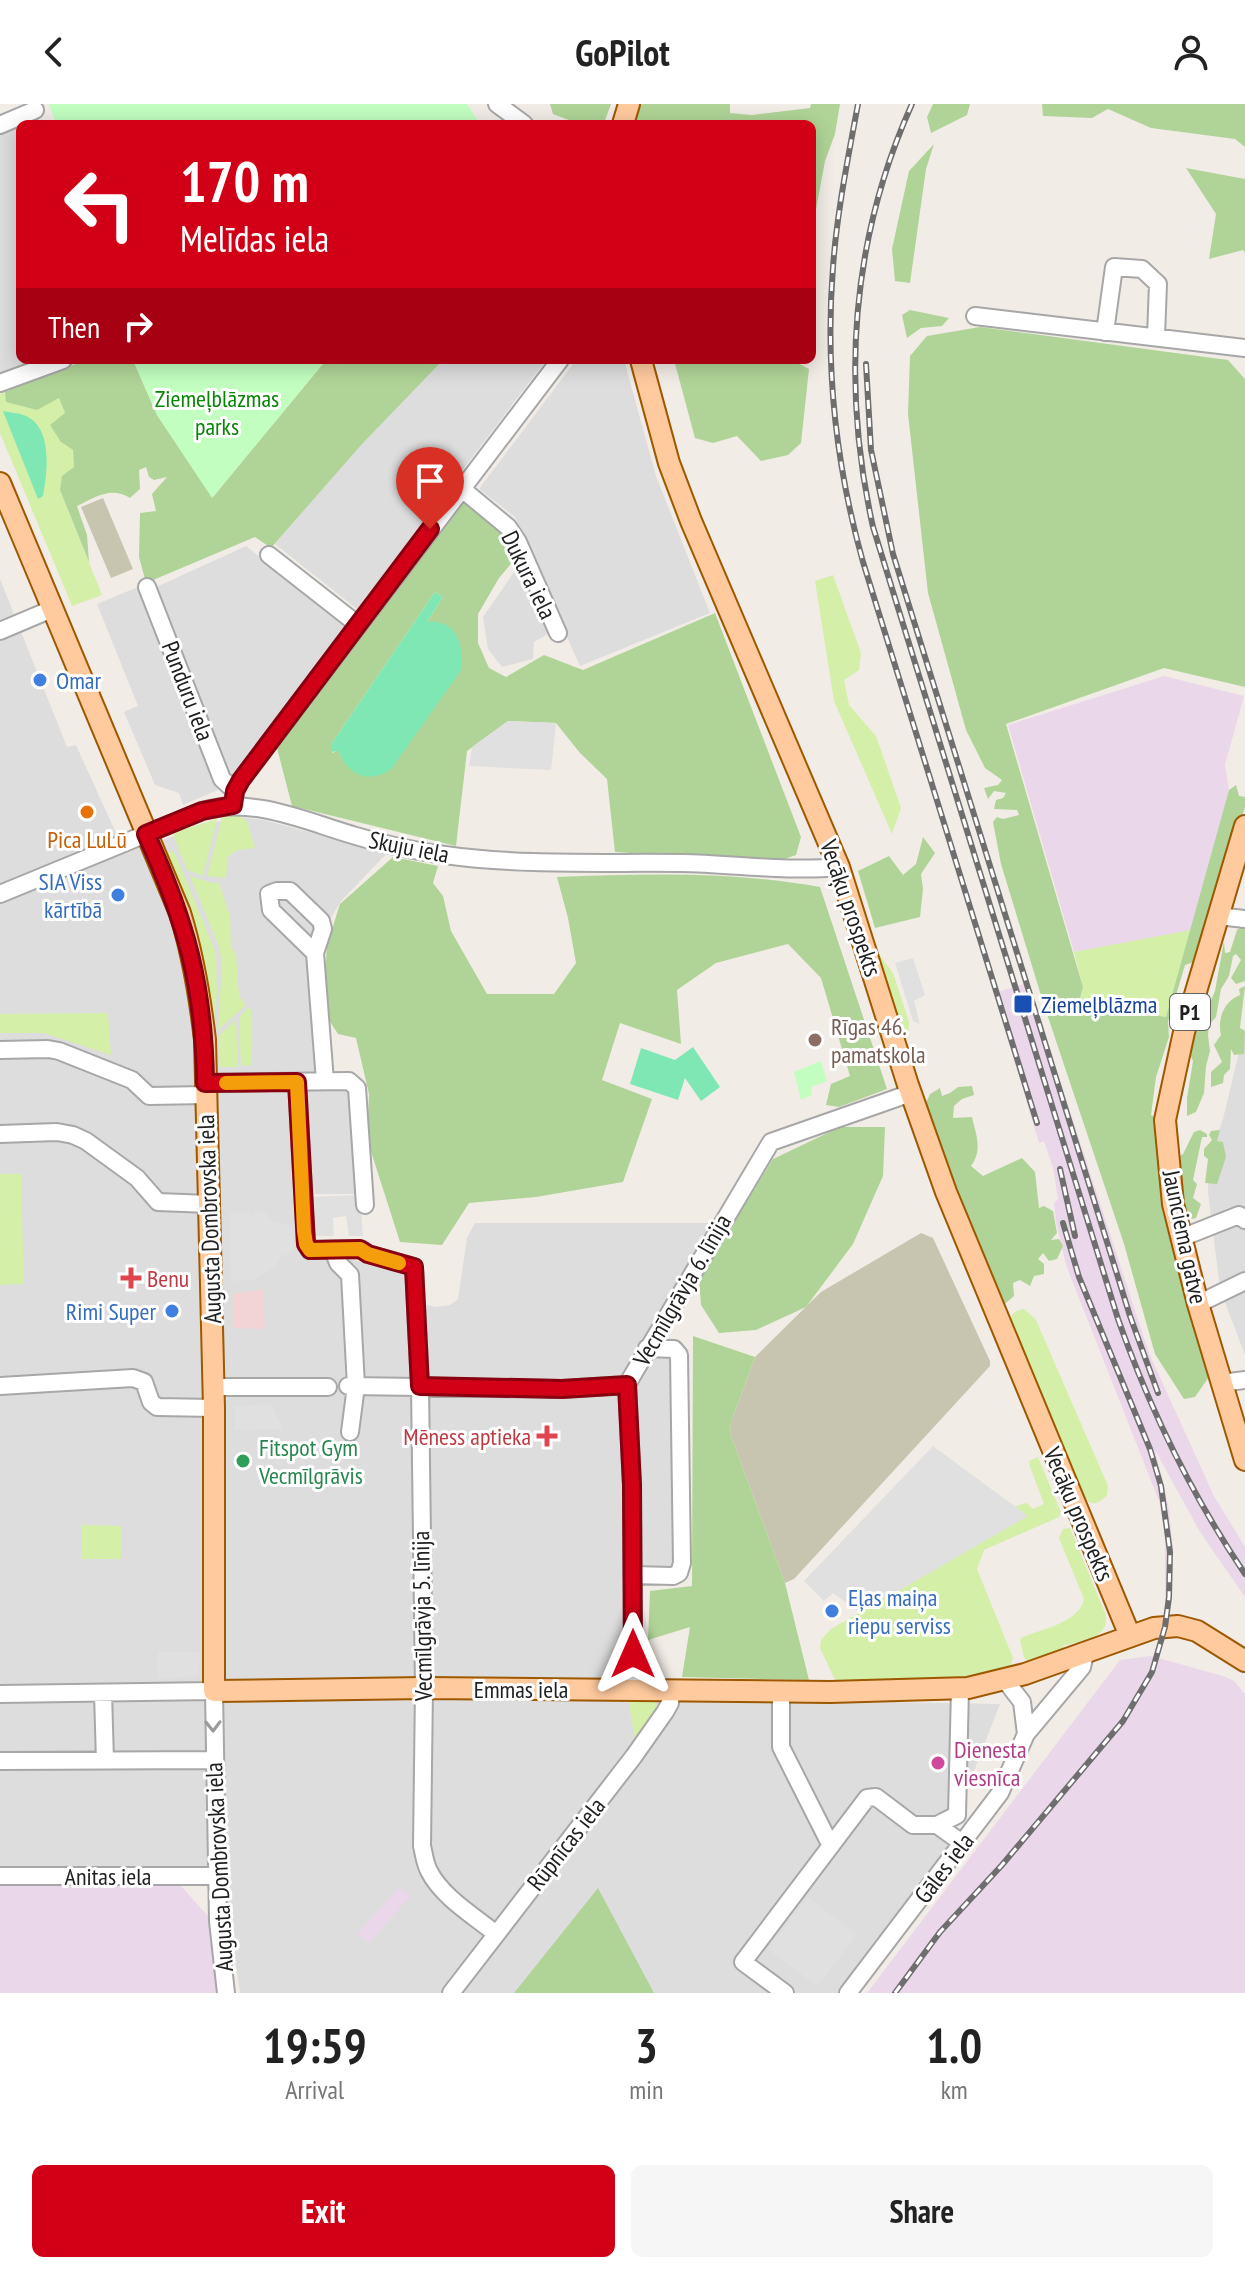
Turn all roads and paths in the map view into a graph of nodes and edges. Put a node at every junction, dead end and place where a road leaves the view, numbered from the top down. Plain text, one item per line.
1 (497, 104) edge
2 (36, 113) edge
3 (519, 120) edge
4 (0, 125) edge
5 (975, 316) dead end
6 (1105, 332) junction
7 (1156, 336) junction
8 (1245, 348) edge
9 (52, 364) edge
10 (557, 364) edge
11 (642, 364) edge
12 (0, 383) edge
13 (0, 483) edge
14 (462, 489) junction
15 (269, 555) dead end
16 (147, 587) dead end
17 (52, 609) junction
18 (357, 624) junction
19 (0, 631) edge
20 (558, 633) dead end
21 (234, 798) junction
22 (1245, 826) edge
23 (146, 834) junction
24 (839, 867) junction
25 (0, 894) edge
26 (1218, 916) junction
27 (1245, 919) edge
28 (315, 953) dead end
29 (0, 1050) edge
30 (325, 1081) junction
31 (297, 1082) junction
32 (205, 1089) junction
33 (911, 1093) junction
34 (0, 1134) edge
35 (209, 1204) junction
36 (365, 1205) dead end
37 (1245, 1220) edge
38 (1181, 1238) junction
39 (333, 1250) junction
40 (1245, 1281) edge
41 (1198, 1304) junction
42 (647, 1348) junction
43 (1245, 1380) edge
44 (1221, 1383) junction
45 (627, 1385) junction
46 (0, 1386) edge
47 (352, 1386) junction
48 (420, 1386) junction
49 (328, 1387) dead end
50 (214, 1398) junction
51 (350, 1432) dead end
52 (1245, 1460) edge
53 (632, 1575) junction
54 (1130, 1636) junction
55 (1213, 1643) junction
56 (1085, 1654) junction
57 (1245, 1661) edge
58 (1245, 1676) edge
59 (1005, 1680) junction
60 (424, 1688) junction
61 (633, 1689) junction
62 (960, 1689) junction
63 (671, 1690) junction
64 (214, 1691) junction
65 (781, 1691) junction
66 (103, 1693) junction
67 (0, 1694) edge
68 (1026, 1734) junction
69 (215, 1760) junction
70 (0, 1761) edge
71 (105, 1761) junction
72 (937, 1825) junction
73 (962, 1843) junction
74 (831, 1846) junction
75 (0, 1876) edge
76 (217, 1876) junction
77 (496, 1934) junction
78 (226, 1993) edge
79 (451, 1993) edge
80 (785, 1993) edge
81 (848, 1993) edge

1 - 3 street
2 - 4 street
5 - 6 street
6 - 7 street
6 - 7 street
7 - 8 street
9 - 12 street
10 - 14 street
11 - 24 main road, Vecāķu prospekts
13 - 17 main road, Augusta Dombrovska iela
14 - 18 street
14 - 20 street, Dukura iela
15 - 18 street
16 - 21 street, Punduru iela
17 - 19 street
17 - 23 main road, Augusta Dombrovska iela
18 - 21 street
21 - 23 street, Skuju iela
21 - 24 street, Skuju iela
22 - 26 main road, Jaunciema gatve / P1
23 - 25 street, Skuju iela
23 - 32 main road, Augusta Dombrovska iela
24 - 33 main road, Vecāķu prospekts
26 - 27 street
26 - 38 main road, Jaunciema gatve / P1
28 - 30 street
29 - 32 street
30 - 31 street
30 - 36 street
31 - 32 street
31 - 39 street
32 - 35 main road, Augusta Dombrovska iela
33 - 42 street, Vecmīlgrāvja 6. līnija
33 - 54 main road, Vecāķu prospekts
34 - 35 street
35 - 50 main road, Augusta Dombrovska iela
37 - 38 street
38 - 41 main road, Jaunciema gatve / P1
39 - 47 street
39 - 48 street, Vecmīlgrāvja 5. līnija
40 - 41 street
41 - 44 main road, Jaunciema gatve / P1
42 - 45 street, Vecmīlgrāvja 6. līnija
42 - 53 street
43 - 44 street
44 - 52 main road, Jaunciema gatve / P1
45 - 48 street
45 - 53 street, Vecmīlgrāvja 6. līnija
46 - 50 street
47 - 48 street
47 - 51 street
48 - 60 street, Vecmīlgrāvja 5. līnija
49 - 50 street
50 - 64 main road, Augusta Dombrovska iela
53 - 61 street, Vecmīlgrāvja 6. līnija
54 - 55 main road, Emmas iela
54 - 56 main road, Emmas iela
55 - 57 main road, Emmas iela
55 - 58 main road
56 - 59 main road, Emmas iela
56 - 68 street, Gāles iela
59 - 62 main road, Emmas iela
59 - 68 street
60 - 61 main road, Emmas iela
60 - 64 main road, Emmas iela
60 - 77 street, Vecmīlgrāvja 5. līnija
61 - 63 main road, Emmas iela
62 - 65 main road, Emmas iela
62 - 72 street
63 - 65 main road, Emmas iela
63 - 77 street, Rūpnīcas iela
64 - 66 street, Emmas iela
64 -> 69 street, Augusta Dombrovska iela
65 - 74 street
66 - 67 street, Emmas iela
66 - 71 street
68 - 73 street, Gāles iela
69 - 71 street
69 - 76 street, Augusta Dombrovska iela
70 - 71 street
72 - 73 street
72 - 74 street
73 - 81 street, Gāles iela
74 - 80 street
75 - 76 street, Anitas iela
76 - 78 street, Augusta Dombrovska iela
77 - 79 street, Rūpnīcas iela

